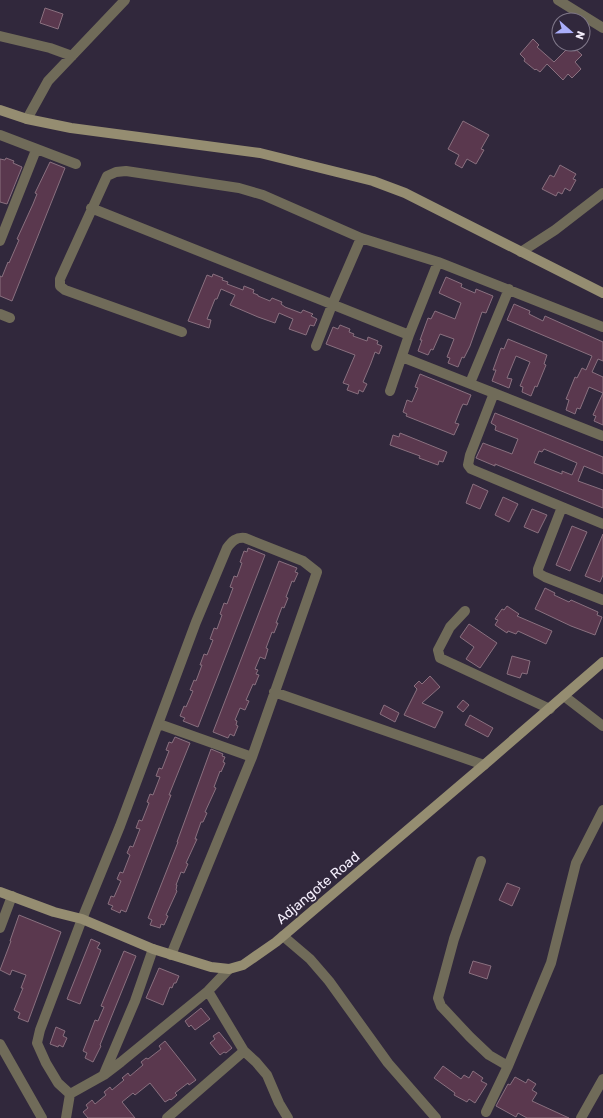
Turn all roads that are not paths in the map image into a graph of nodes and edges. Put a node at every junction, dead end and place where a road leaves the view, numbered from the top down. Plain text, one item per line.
1 (125, 0) edge
2 (558, 0) edge
3 (603, 28) edge
4 (0, 36) edge
5 (72, 56) junction
6 (0, 110) edge
7 (27, 119) junction
8 (0, 135) edge
9 (36, 150) junction
10 (76, 164) dead end
11 (603, 193) edge
12 (91, 208) junction
13 (3, 227) edge
14 (361, 238) junction
15 (0, 241) edge
16 (521, 252) junction
17 (438, 262) junction
18 (510, 289) junction
19 (603, 293) edge
20 (332, 305) junction
21 (0, 314) edge
22 (10, 318) dead end
23 (603, 326) edge
24 (182, 332) dead end
25 (409, 335) junction
26 (316, 346) dead end
27 (402, 357) junction
28 (470, 383) junction
29 (390, 391) dead end
30 (494, 393) junction
31 (603, 436) edge
32 (562, 507) junction
33 (603, 524) edge
34 (603, 600) edge
35 (465, 611) dead end
36 (603, 662) edge
37 (274, 692) junction
38 (564, 696) junction
39 (550, 709) junction
40 (159, 724) junction
41 (603, 726) edge
42 (252, 757) junction
43 (484, 765) junction
44 (603, 810) edge
45 (481, 861) dead end
46 (0, 892) edge
47 (12, 896) junction
48 (82, 919) junction
49 (0, 928) edge
50 (283, 936) junction
51 (153, 949) junction
52 (171, 955) junction
53 (229, 969) junction
54 (208, 991) junction
55 (0, 1044) edge
56 (244, 1051) junction
57 (508, 1066) junction
58 (104, 1075) junction
59 (603, 1079) edge
60 (70, 1094) junction
61 (486, 1112) dead end
62 (42, 1118) edge
63 (66, 1118) edge
64 (167, 1118) edge
65 (288, 1118) edge
66 (436, 1118) edge
67 (581, 1118) edge

1 - 5 street
2 - 3 street
4 - 5 street
5 - 7 street
6 - 7 street
7 - 16 street
8 - 9 street
9 - 10 street
9 - 13 street
11 - 16 street
12 - 14 street
12 - 20 street
12 - 24 street
13 - 15 street
14 - 17 street
14 - 20 street
16 - 19 street
17 - 18 street
17 - 25 street
18 - 23 street
18 - 28 street
20 - 25 street
20 - 26 street
21 - 22 street
25 - 27 street
27 - 28 street
27 - 29 street
28 - 30 street
30 - 31 street
30 - 32 street
32 - 33 street
32 - 34 street
35 - 39 street
36 - 38 street, Adjangote Road
37 - 40 street
37 - 42 street
37 - 43 street
38 - 39 street, Adjangote Road
38 - 41 street
39 - 43 street, Adjangote Road
40 - 42 street
40 - 48 street
42 - 52 street
43 - 50 street, Adjangote Road
44 - 57 street
45 - 57 street
46 - 47 street, Adjangote Road
47 - 48 street, Adjangote Road
47 - 49 street
48 - 51 street, Adjangote Road
48 - 60 street
50 - 53 street, Adjangote Road
50 - 66 street
51 - 52 street, Adjangote Road
51 - 58 street
52 - 53 street, Adjangote Road
53 - 54 street
54 - 56 street
54 - 58 street
55 - 62 street
56 - 64 street
56 - 65 street
57 - 61 street
58 - 60 street
59 - 67 street
60 - 63 street

